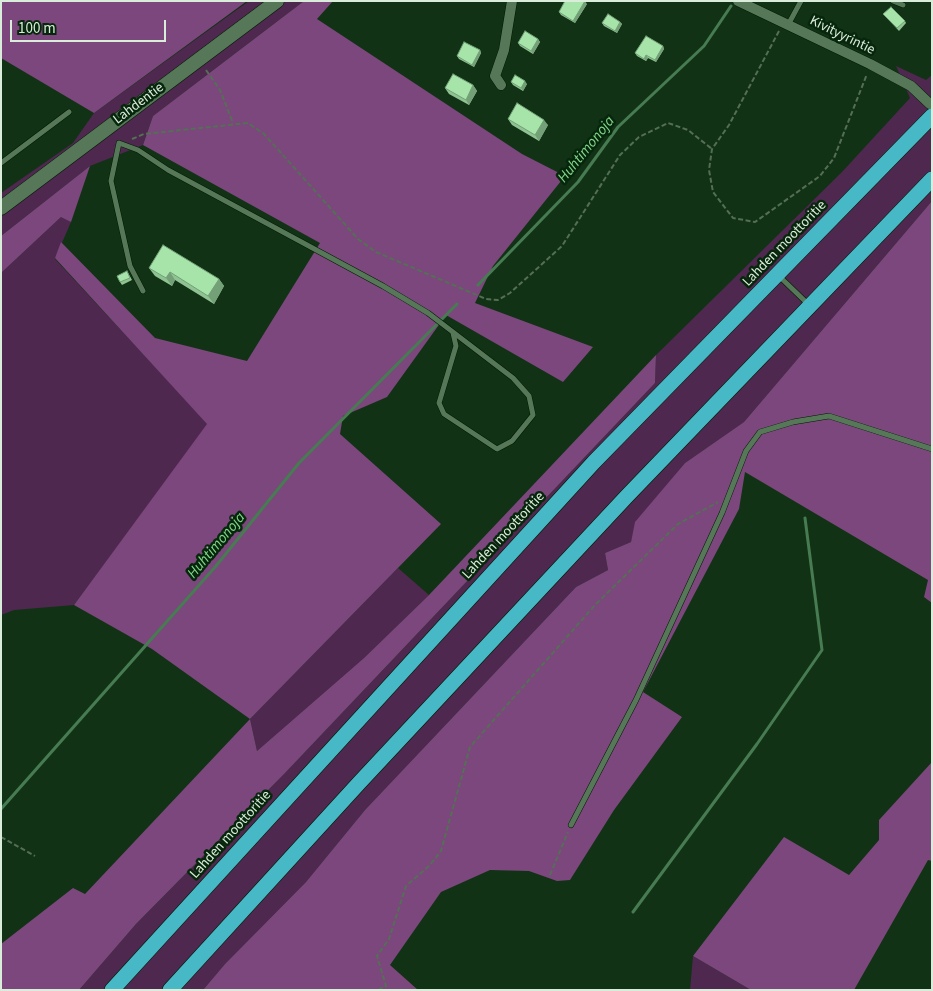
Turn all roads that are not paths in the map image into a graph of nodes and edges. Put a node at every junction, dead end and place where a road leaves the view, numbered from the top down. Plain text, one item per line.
1 (277, 1) edge
2 (512, 1) edge
3 (738, 1) edge
4 (801, 1) edge
5 (893, 1) edge
6 (902, 5) dead end
7 (786, 23) junction
8 (501, 85) dead end
9 (931, 110) edge
10 (69, 112) dead end
11 (1, 163) edge
12 (932, 179) edge
13 (1, 208) edge
14 (778, 275) junction
15 (143, 291) dead end
16 (809, 305) junction
17 (453, 333) junction
18 (932, 449) edge
19 (571, 825) road end
20 (112, 990) edge
21 (170, 990) edge

1 - 13 main road, Lahdentie
2 - 8 street
3 - 7 street, Kivityyrintie
4 - 7 lane
5 - 6 lane
7 - 9 street, Kivityyrintie
9 - 14 highway, Lahden moottoritie
10 - 11 lane
12 - 16 highway
14 - 16 lane
14 - 20 highway, Lahden moottoritie
15 - 17 lane
16 - 21 highway
17 - 17 lane
18 - 19 lane

